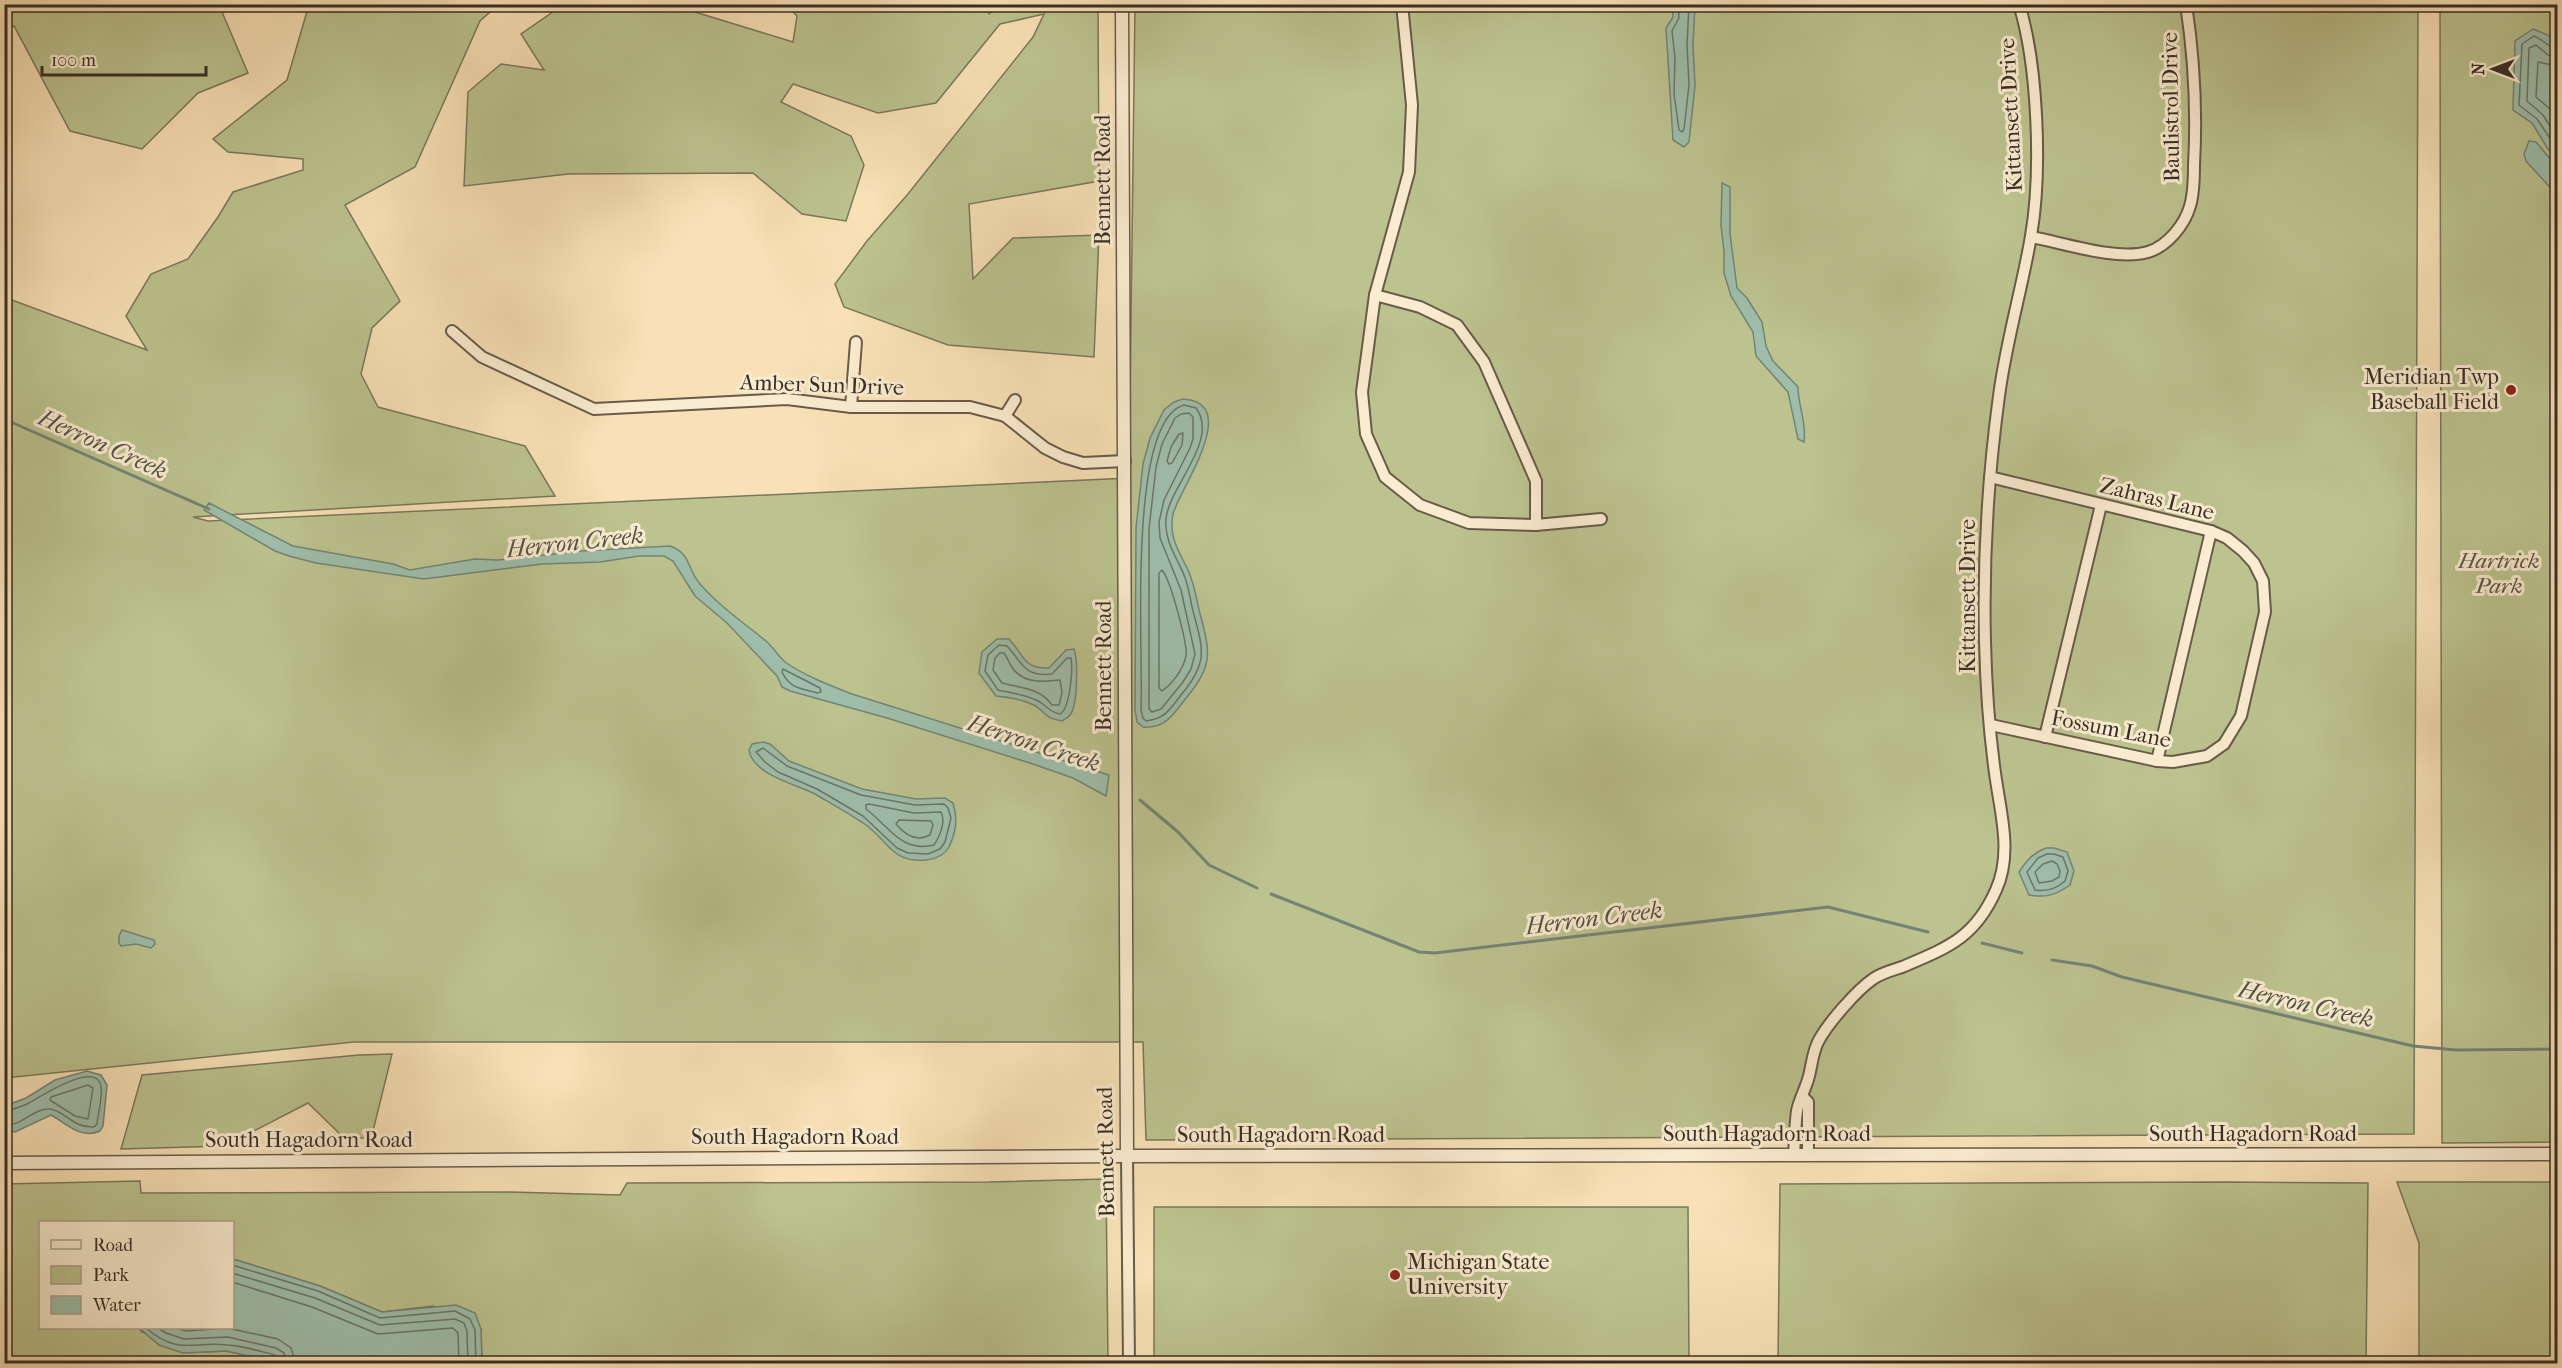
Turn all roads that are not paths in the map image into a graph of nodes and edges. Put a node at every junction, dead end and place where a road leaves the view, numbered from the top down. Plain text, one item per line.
1 (1122, 4) edge
2 (1402, 4) edge
3 (2019, 4) edge
4 (2186, 4) edge
5 (2031, 237) junction
6 (1375, 295) junction
7 (452, 331) dead end
8 (856, 342) dead end
9 (1015, 400) dead end
10 (850, 407) junction
11 (1005, 416) junction
12 (1125, 461) junction
13 (1990, 477) junction
14 (2101, 505) junction
15 (1601, 519) dead end
16 (1536, 525) junction
17 (2211, 531) junction
18 (2265, 612) joint
19 (1991, 725) junction
20 (2044, 737) junction
21 (2157, 761) junction
22 (1804, 1098) junction
23 (2558, 1154) edge
24 (1794, 1155) junction
25 (1808, 1155) junction
26 (1127, 1156) junction
27 (4, 1163) edge
28 (1129, 1364) edge

1 - 12 street, Bennett Road
2 - 6 street
3 - 5 street, Kittansett Drive
4 - 5 street, Baulistrol Drive
5 - 13 street, Kittansett Drive
6 - 16 street
6 - 16 street
7 - 10 street, Amber Sun Drive
8 - 10 street
9 - 11 street
10 - 11 street, Amber Sun Drive
11 - 12 street, Amber Sun Drive
12 - 26 street, Bennett Road
13 - 14 street, Zahras Lane
13 - 19 street, Kittansett Drive
14 - 17 street, Zahras Lane
14 - 20 street
15 - 16 street
17 - 18 street, Zahras Lane
17 - 21 street
18 - 21 street, Fossum Lane
19 - 20 street, Fossum Lane
19 - 22 street, Kittansett Drive
20 - 21 street, Fossum Lane
22 - 24 street, Kittansett Drive
22 - 25 street, Kittansett Drive
23 - 25 street, South Hagadorn Road
24 - 25 street, South Hagadorn Road
24 - 26 street, South Hagadorn Road
26 - 27 street, South Hagadorn Road
26 - 28 street, Bennett Road

